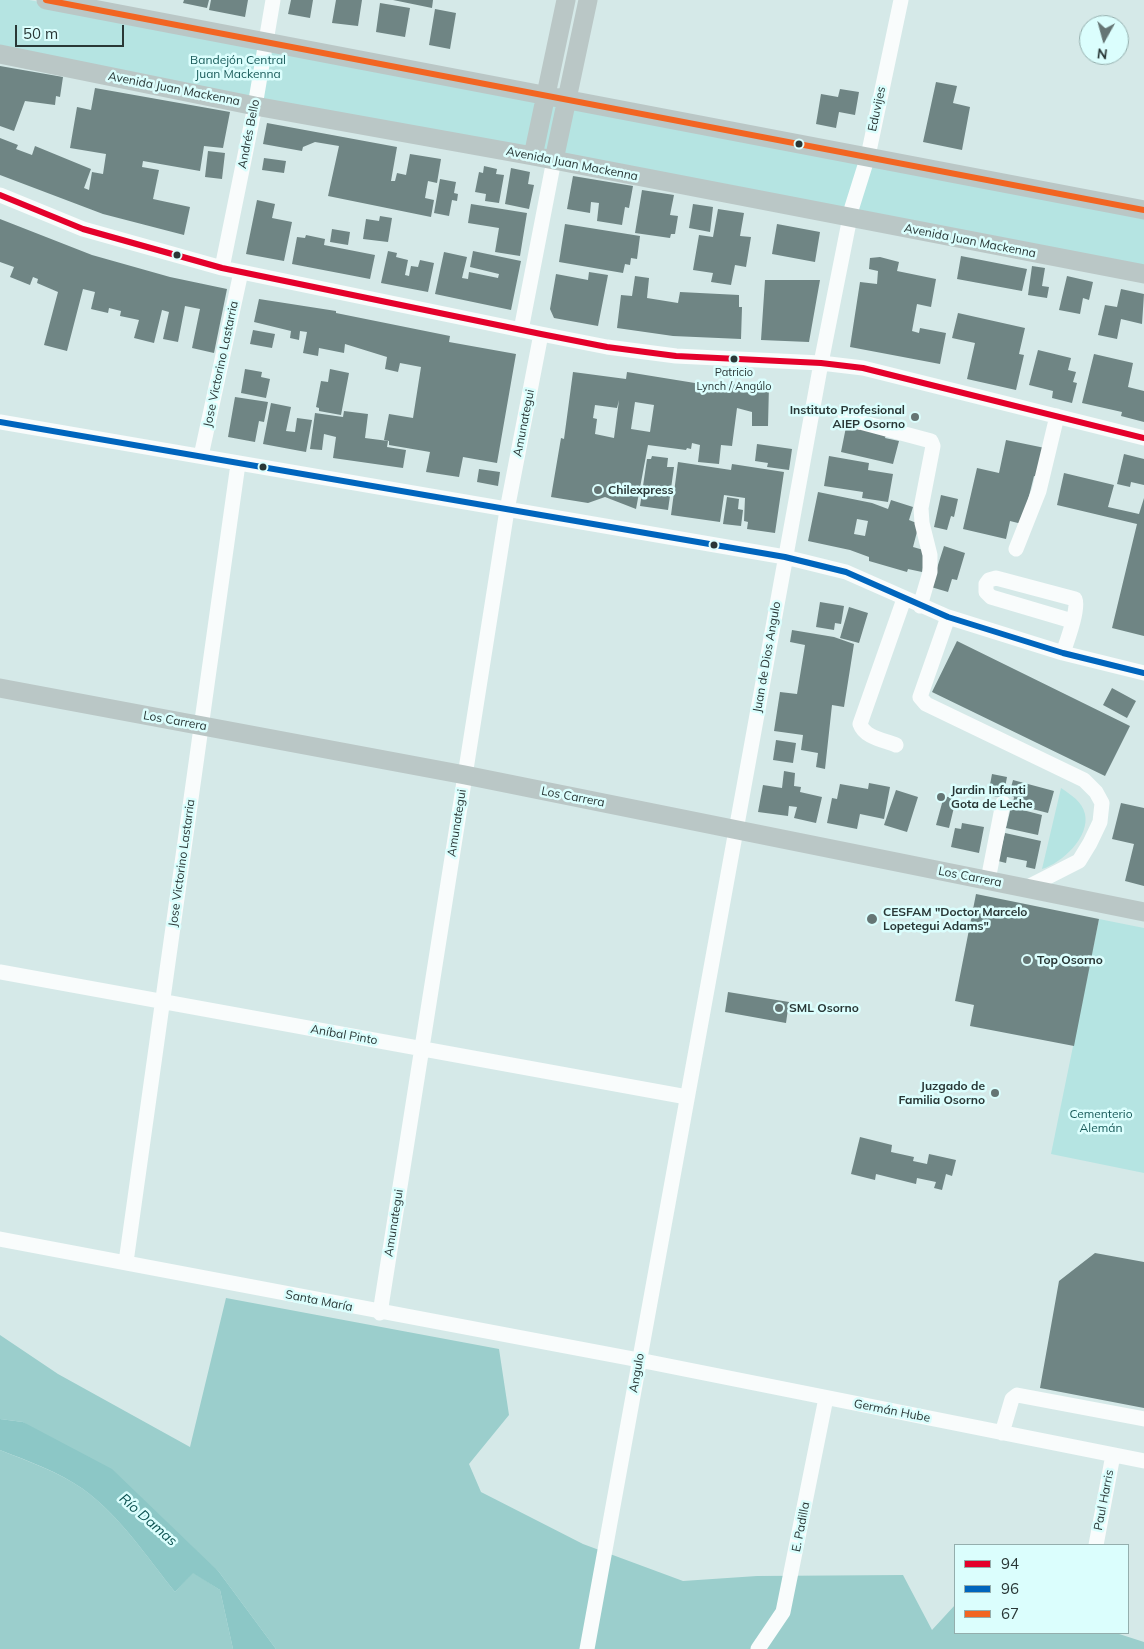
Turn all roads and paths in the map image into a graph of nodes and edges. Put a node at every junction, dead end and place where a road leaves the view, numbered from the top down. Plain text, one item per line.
1 (46, 0) edge
2 (272, 0) edge
3 (566, 0) edge
4 (588, 0) edge
5 (901, 0) edge
6 (266, 42) junction
7 (0, 54) edge
8 (546, 96) junction
9 (567, 100) junction
10 (255, 106) junction
11 (534, 156) junction
12 (868, 156) junction
13 (554, 160) junction
14 (0, 195) edge
15 (1144, 210) edge
16 (850, 217) junction
17 (222, 268) junction
18 (241, 272) junction
19 (1144, 274) edge
20 (520, 330) junction
21 (541, 334) junction
22 (821, 363) junction
23 (1057, 416) junction
24 (845, 418) dead end
25 (0, 422) edge
26 (1144, 438) edge
27 (201, 456) junction
28 (238, 464) junction
29 (507, 510) junction
30 (1016, 550) dead end
31 (785, 557) junction
32 (904, 599) junction
33 (920, 606) junction
34 (948, 617) junction
35 (1072, 621) junction
36 (1064, 653) junction
37 (1144, 673) edge
38 (0, 688) edge
39 (201, 726) junction
40 (896, 745) dead end
41 (465, 775) junction
42 (1003, 802) dead end
43 (736, 829) junction
44 (988, 880) junction
45 (1026, 888) junction
46 (1144, 912) edge
47 (0, 972) edge
48 (163, 1002) junction
49 (422, 1049) junction
50 (687, 1097) junction
51 (0, 1239) edge
52 (126, 1262) junction
53 (380, 1313) junction
54 (639, 1360) junction
55 (826, 1398) junction
56 (1144, 1419) edge
57 (1002, 1433) junction
58 (1113, 1455) junction
59 (1144, 1461) edge
60 (1096, 1544) edge
61 (587, 1649) edge
62 (758, 1649) edge

1 - 6 main road
2 - 6 street, Andrés Bello
3 - 8 main road
4 - 9 main road
5 - 12 street, Eduvijes
6 - 8 main road
6 - 10 street, Andrés Bello
7 - 10 main road, Avenida Juan Mackenna
8 - 9 main road
8 - 11 main road
9 - 12 main road
9 - 13 main road
10 - 11 main road, Avenida Juan Mackenna
10 - 17 street, Andrés Bello
11 - 13 main road, Avenida Juan Mackenna
12 - 15 main road
12 - 16 street, Eduvijes
13 - 16 main road, Avenida Juan Mackenna
13 - 20 street
14 - 17 street
16 - 19 main road, Avenida Juan Mackenna
16 - 22 street, Juan de Dios Angulo
17 - 18 street
18 - 20 street
18 - 27 street, Jose Victorino Lastarria
20 - 21 street
21 - 22 street
21 - 29 street, Amunategui
22 - 23 street
22 - 31 street, Juan de Dios Angulo
23 - 26 street
23 - 30 street
24 - 33 street
25 - 27 street
27 - 28 street
28 - 29 street
28 - 39 street, Jose Victorino Lastarria
29 - 31 street
29 - 41 street, Amunategui
31 - 32 street
31 - 43 street, Juan de Dios Angulo
32 - 33 street
32 - 40 street
33 - 34 street
34 - 36 street
34 - 45 street
35 - 35 street
35 - 36 street
36 - 37 street
38 - 39 main road, Los Carrera
39 - 41 main road, Los Carrera
39 - 48 street, Jose Victorino Lastarria
41 - 43 main road, Los Carrera
41 - 49 street, Amunategui
42 - 44 street
43 - 44 main road, Los Carrera
43 - 50 street, Juan de Dios Angulo
44 - 45 main road, Los Carrera
45 - 46 main road, Los Carrera
47 - 48 street, Aníbal Pinto
48 - 49 street, Aníbal Pinto
48 - 52 street, Jose Victorino Lastarria
49 - 50 street, Aníbal Pinto
49 - 53 street, Amunategui
50 - 54 street, Angulo
51 - 52 street, Santa María
52 - 53 street, Santa María
53 - 54 street, Santa María
54 - 55 street, Germán Hube
54 - 61 street, Angulo
55 - 57 street, Germán Hube
55 - 62 street, E. Padilla
56 - 57 street
57 - 58 street, Germán Hube
58 - 59 street, Germán Hube
58 - 60 street, Paul Harris

